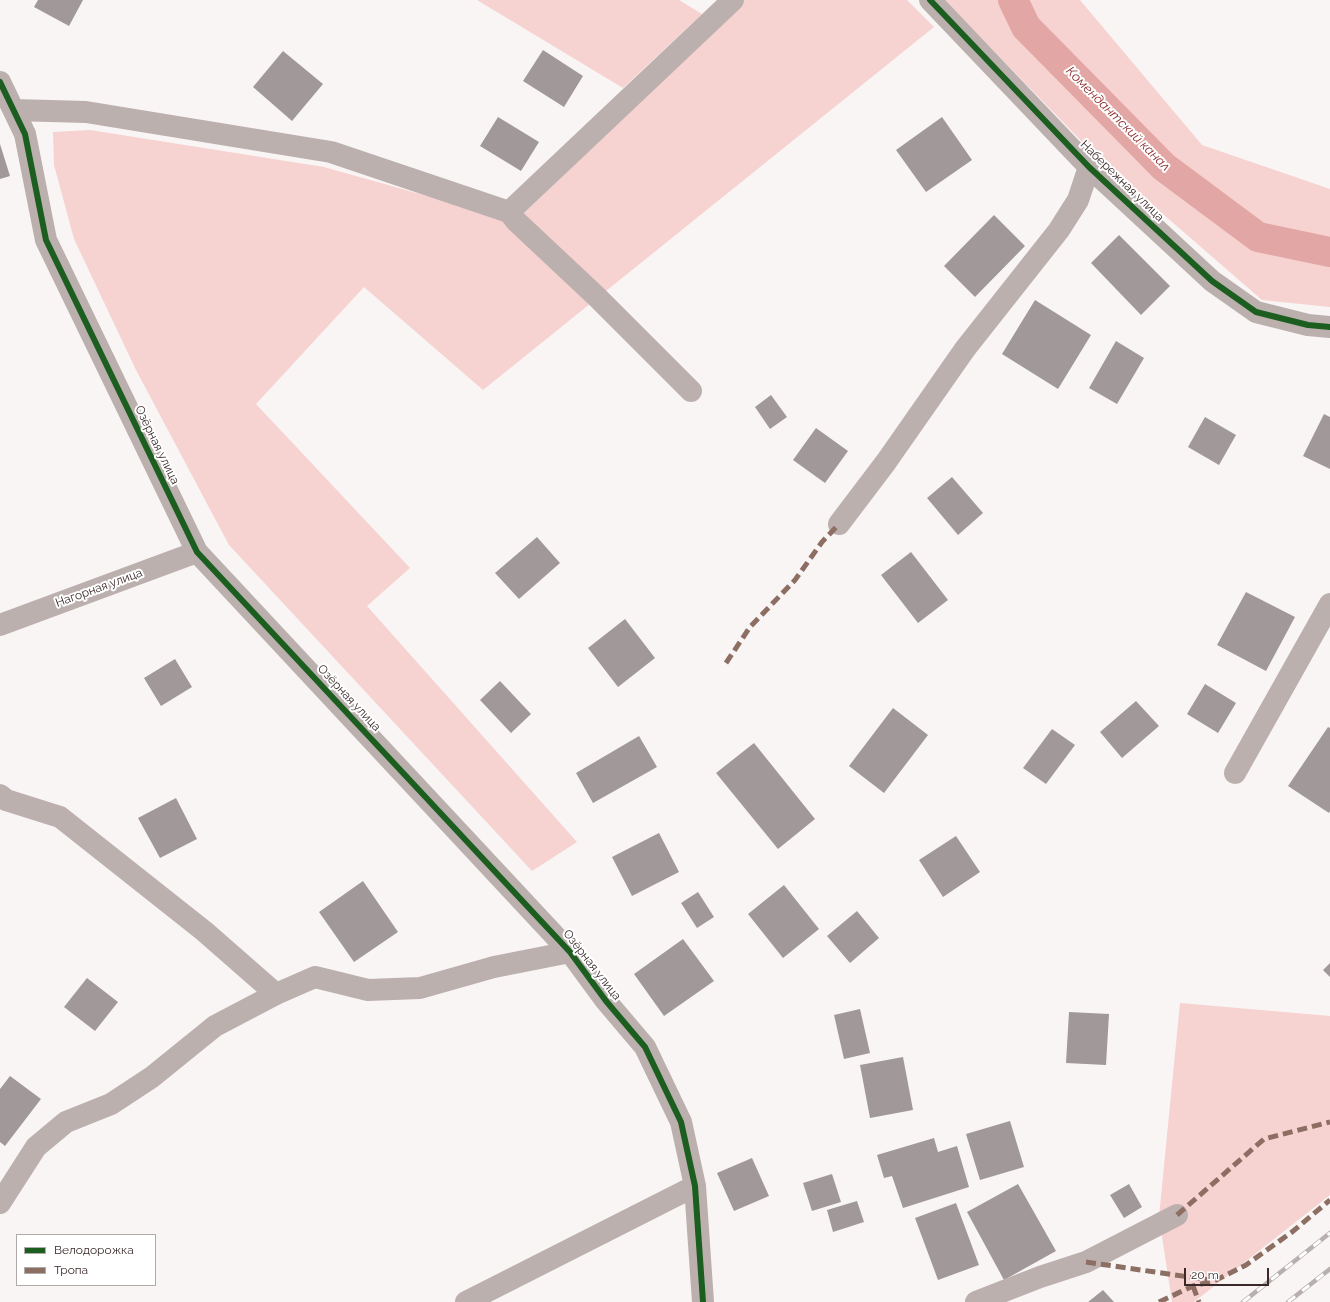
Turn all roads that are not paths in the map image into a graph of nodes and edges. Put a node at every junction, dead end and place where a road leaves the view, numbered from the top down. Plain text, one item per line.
1 (733, 0) edge
2 (930, 0) edge
3 (0, 82) edge
4 (14, 110) junction
5 (1089, 167) junction
6 (509, 212) junction
7 (1330, 327) edge
8 (691, 390) dead end
9 (840, 524) dead end
10 (197, 552) junction
11 (1330, 604) edge
12 (0, 625) edge
13 (1236, 773) dead end
14 (2, 799) edge
15 (570, 952) junction
16 (276, 994) junction
17 (695, 1186) junction
18 (0, 1203) edge
19 (1177, 1215) dead end
20 (466, 1302) edge
21 (703, 1302) edge
22 (976, 1302) edge

1 - 6 street
2 - 5 street, Набережная улица
3 - 4 street, Озёрная улица
4 - 6 street
4 - 10 street, Озёрная улица
5 - 7 street, Набережная улица
5 - 9 street
6 - 8 street
10 - 12 street, Нагорная улица
10 - 15 street, Озёрная улица
11 - 13 street
14 - 16 street
15 - 16 street
15 - 17 street, Озёрная улица
16 - 18 street
17 - 20 street
17 - 21 street, Озёрная улица
19 - 22 street

